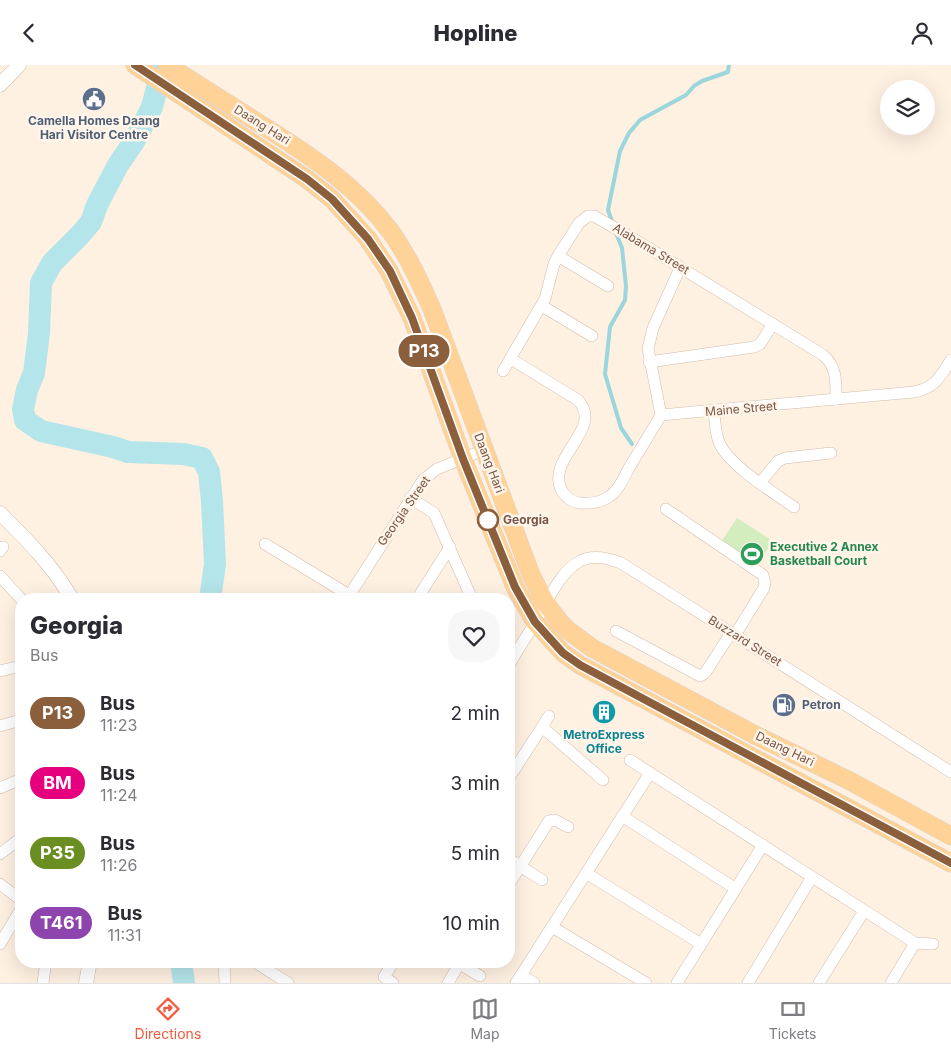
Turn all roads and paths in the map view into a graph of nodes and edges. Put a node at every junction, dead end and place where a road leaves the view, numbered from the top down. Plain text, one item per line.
1 (19, 65) edge
2 (167, 65) edge
3 (137, 66) edge
4 (181, 84) junction
5 (0, 85) edge
6 (558, 256) junction
7 (680, 268) junction
8 (608, 286) dead end
9 (542, 306) junction
10 (773, 324) junction
11 (592, 336) dead end
12 (511, 359) junction
13 (650, 362) junction
14 (950, 363) edge
15 (503, 371) dead end
16 (836, 399) junction
17 (714, 411) junction
18 (661, 415) junction
19 (484, 451) junction
20 (831, 453) dead end
21 (463, 459) junction
22 (760, 483) junction
23 (410, 498) junction
24 (794, 507) dead end
25 (666, 509) dead end
26 (0, 513) edge
27 (265, 544) dead end
28 (450, 547) junction
29 (0, 576) edge
30 (16, 593) edge
31 (68, 593) edge
32 (342, 593) edge
33 (351, 593) edge
34 (421, 593) edge
35 (469, 593) edge
36 (546, 603) junction
37 (535, 622) junction
38 (616, 631) dead end
39 (733, 634) junction
40 (515, 655) edge
41 (15, 667) edge
42 (0, 671) edge
43 (549, 716) dead end
44 (15, 722) edge
45 (0, 726) edge
46 (542, 727) junction
47 (757, 736) junction
48 (748, 755) junction
49 (630, 760) dead end
50 (515, 769) edge
51 (951, 772) edge
52 (650, 773) junction
53 (604, 780) dead end
54 (15, 782) edge
55 (0, 788) edge
56 (622, 816) junction
57 (568, 827) dead end
58 (951, 836) edge
59 (15, 843) edge
60 (763, 845) junction
61 (0, 854) edge
62 (515, 863) edge
63 (951, 863) edge
64 (520, 866) junction
65 (586, 873) junction
66 (515, 874) edge
67 (812, 877) junction
68 (542, 880) dead end
69 (0, 884) edge
70 (736, 889) junction
71 (15, 895) edge
72 (864, 911) junction
73 (15, 919) edge
74 (552, 927) junction
75 (915, 943) junction
76 (0, 944) edge
77 (701, 944) junction
78 (933, 944) dead end
79 (45, 968) edge
80 (89, 968) edge
81 (224, 968) edge
82 (264, 968) edge
83 (457, 968) edge
84 (469, 968) edge
85 (480, 976) dead end
86 (519, 979) edge
87 (42, 983) edge
88 (86, 983) edge
89 (225, 983) edge
90 (288, 983) edge
91 (448, 983) edge
92 (534, 983) edge
93 (646, 983) edge
94 (677, 983) edge
95 (748, 983) edge
96 (819, 983) edge
97 (890, 983) edge

1 - 5 street
2 - 4 main road, Daang Hari
3 - 4 main road, Daang Hari
4 - 19 main road, Daang Hari
4 - 21 main road, Daang Hari
6 - 7 street, Alabama Street
6 - 8 street
6 - 9 street, Alabama Street
7 - 10 street, Alabama Street
7 - 13 street
9 - 11 street
9 - 12 street, Alabama Street
10 - 13 street
10 - 16 street, Alabama Street
12 - 15 street, Alabama Street
12 - 18 street
13 - 18 street
14 - 16 street, Maine Street
16 - 17 street, Maine Street
17 - 18 street, Maine Street
17 - 22 street
19 - 21 street, Georgia Street
19 - 36 main road, Daang Hari
20 - 22 street
21 - 23 street, Georgia Street
21 - 37 main road, Daang Hari
22 - 24 street
23 - 28 street
23 - 33 street, Georgia Street
25 - 39 street
26 - 31 street
27 - 32 street
28 - 34 street
28 - 35 street
29 - 30 street
36 - 37 street, Buzzard Street
36 - 39 street, Buzzard Street
36 - 47 main road, Daang Hari
37 - 40 street, Buzzard Street
37 - 48 main road, Daang Hari
38 - 39 street
39 - 51 street, Buzzard Street
41 - 42 street
43 - 46 street
44 - 45 street
46 - 50 street
46 - 53 street
47 - 48 main road
47 - 58 main road, Daang Hari
48 - 63 main road, Daang Hari
49 - 52 street
52 - 56 street
52 - 60 street
54 - 55 street
56 - 65 street
56 - 70 street
57 - 64 street
59 - 61 street
60 - 67 street
60 - 70 street
62 - 64 street
64 - 66 street
64 - 68 street
65 - 74 street
65 - 77 street
67 - 72 street
67 - 95 street
69 - 71 street
70 - 77 street
72 - 75 street
72 - 96 street
73 - 76 street
74 - 86 street
74 - 93 street
75 - 78 street
75 - 97 street
77 - 94 street
79 - 87 street
80 - 88 street
81 - 89 street
82 - 90 street
83 - 91 street
84 - 85 street
86 - 92 street

